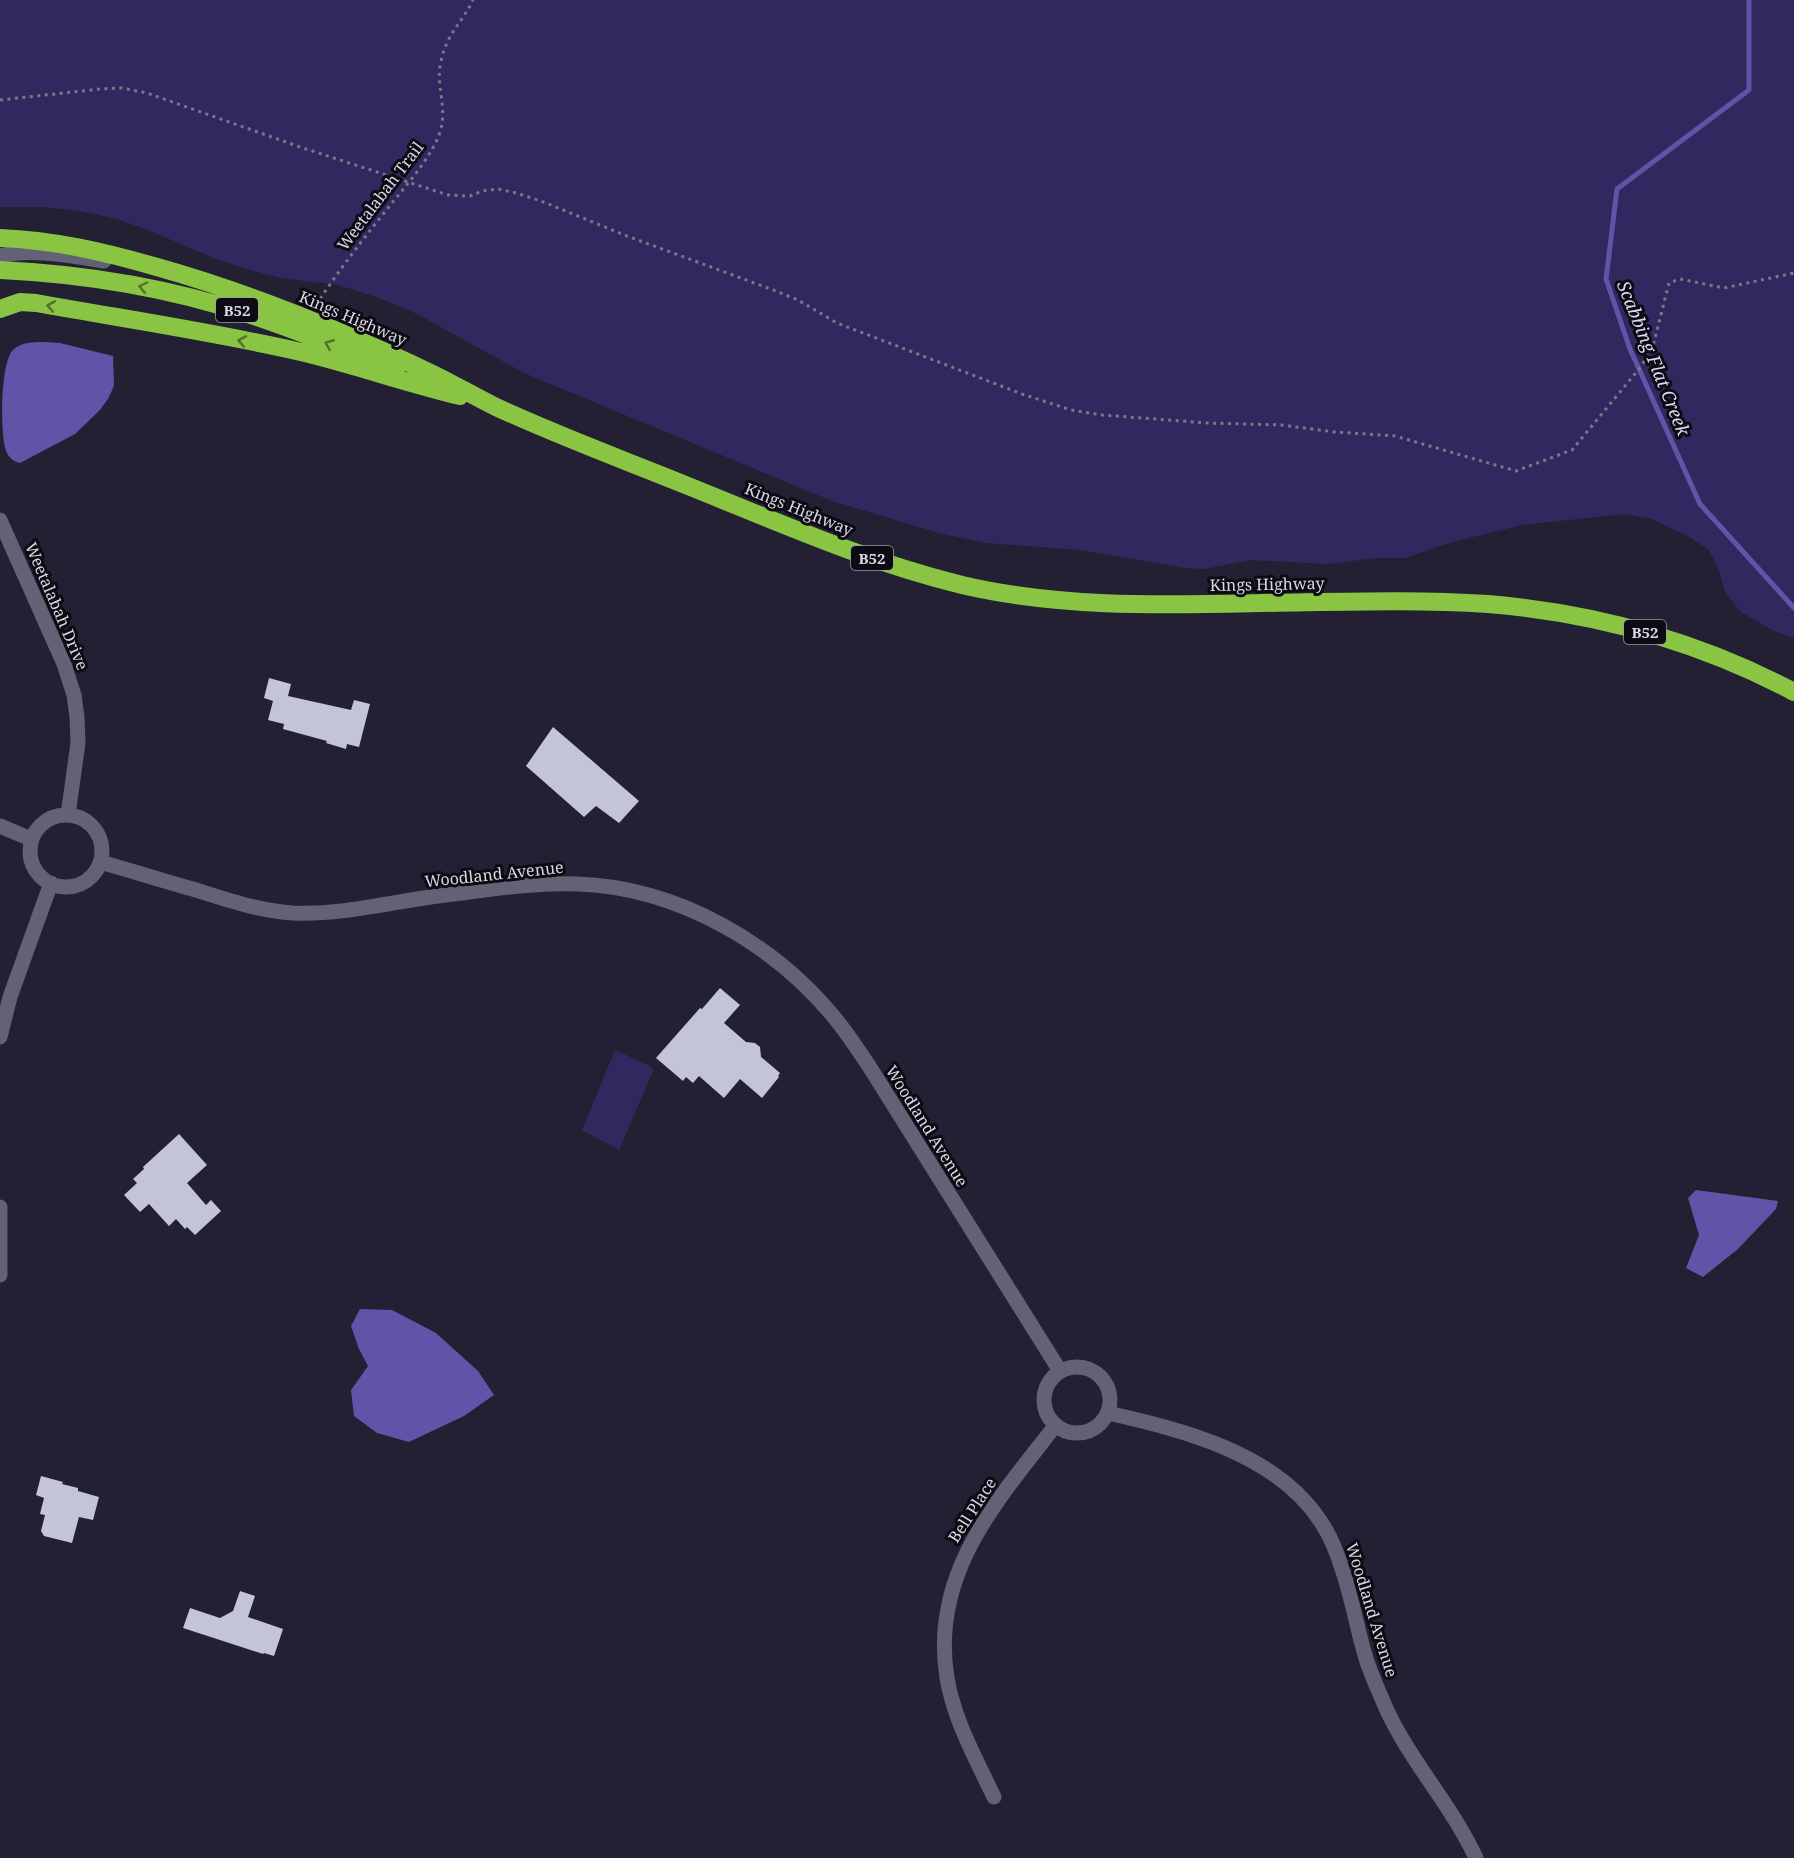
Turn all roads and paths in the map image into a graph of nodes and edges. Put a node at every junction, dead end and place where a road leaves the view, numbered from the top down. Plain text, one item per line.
1 (473, 0) edge
2 (0, 100) edge
3 (408, 183) junction
4 (0, 238) edge
5 (0, 256) edge
6 (0, 270) edge
7 (1794, 273) edge
8 (187, 275) junction
9 (0, 309) edge
10 (307, 319) junction
11 (0, 520) edge
12 (1794, 693) edge
13 (68, 815) junction
14 (0, 826) edge
15 (31, 839) junction
16 (100, 862) junction
17 (51, 883) junction
18 (0, 1037) edge
19 (0, 1207) edge
20 (0, 1275) edge
21 (1060, 1371) junction
22 (1108, 1413) junction
23 (1055, 1426) junction
24 (994, 1797) dead end
25 (1476, 1858) edge

1 - 3 path, Weetalabah Trail
2 - 3 path
3 - 7 path
3 - 10 path, Weetalabah Trail
4 - 8 highway, Kings Highway / B52
5 - 8 street
6 - 9 highway, Kings Highway / B52
8 - 10 highway, Kings Highway / B52
10 - 12 highway, Kings Highway / B52
11 - 13 street, Weetalabah Drive
13 - 15 street
13 - 16 street
14 - 15 street
15 - 17 street
16 - 17 street
16 - 21 street, Woodland Avenue
17 - 18 street
19 - 20 street
21 - 22 street
21 - 23 street
22 - 23 street
22 - 25 street, Woodland Avenue
23 - 24 street, Bell Place

